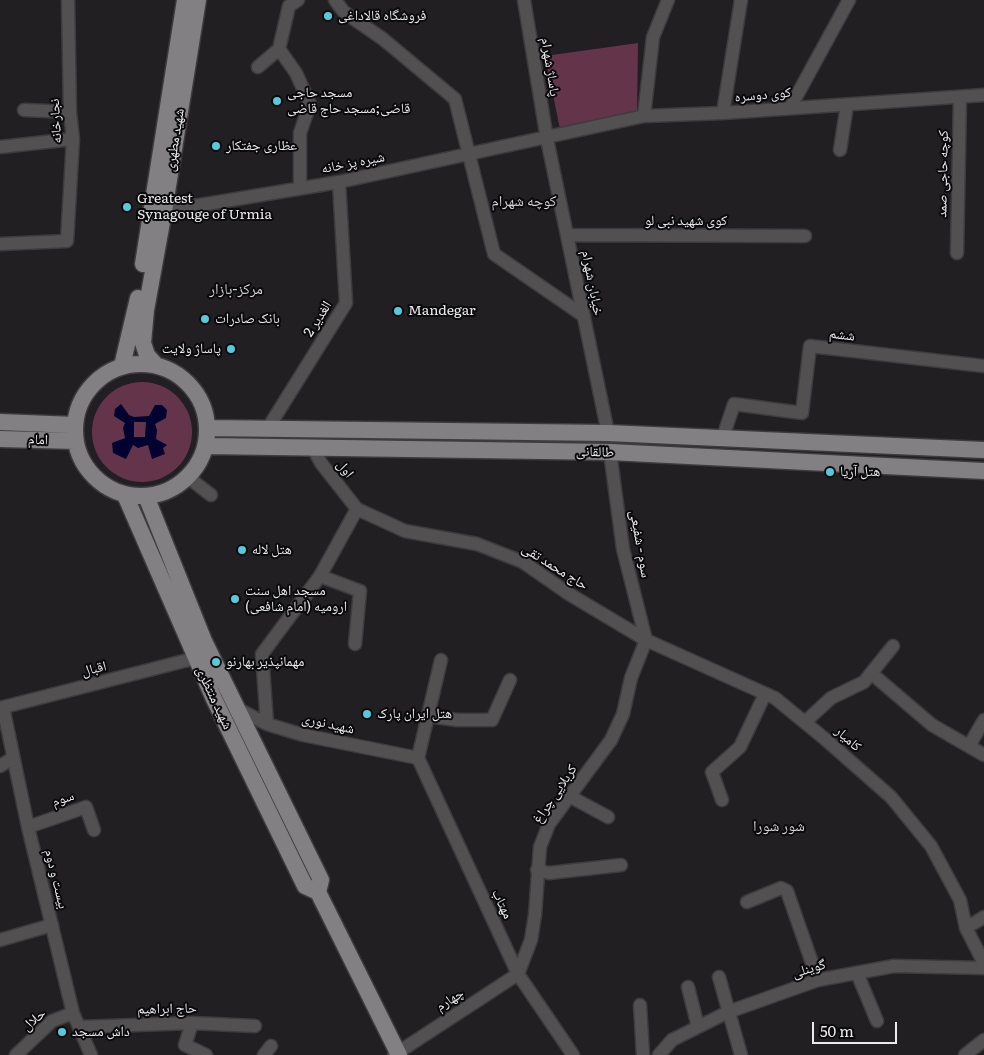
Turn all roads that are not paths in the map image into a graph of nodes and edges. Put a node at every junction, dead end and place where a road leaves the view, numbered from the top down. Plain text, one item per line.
1 (68, 0) edge
2 (185, 0) edge
3 (198, 0) edge
4 (298, 0) edge
5 (335, 0) edge
6 (524, 0) edge
7 (668, 0) edge
8 (741, 0) edge
9 (849, 0) edge
10 (279, 49) junction
11 (258, 67) dead end
12 (984, 95) edge
13 (960, 97) junction
14 (847, 105) junction
15 (790, 108) junction
16 (24, 110) dead end
17 (70, 112) junction
18 (723, 114) junction
19 (644, 116) junction
20 (73, 138) junction
21 (547, 139) junction
22 (0, 147) edge
23 (840, 150) dead end
24 (470, 155) junction
25 (339, 182) junction
26 (300, 188) junction
27 (164, 211) junction
28 (567, 235) junction
29 (805, 236) dead end
30 (0, 244) edge
31 (957, 253) dead end
32 (584, 316) junction
33 (156, 365) junction
34 (122, 366) junction
35 (984, 366) edge
36 (0, 422) edge
37 (208, 428) junction
38 (268, 428) junction
39 (75, 433) junction
40 (608, 433) junction
41 (0, 439) edge
42 (722, 440) junction
43 (206, 446) junction
44 (312, 446) junction
45 (984, 450) edge
46 (610, 452) junction
47 (984, 471) edge
48 (189, 478) junction
49 (125, 495) junction
50 (210, 495) dead end
51 (146, 496) junction
52 (357, 509) junction
53 (320, 576) junction
54 (646, 640) junction
55 (355, 644) dead end
56 (893, 646) dead end
57 (196, 658) junction
58 (441, 660) dead end
59 (871, 673) junction
60 (510, 680) dead end
61 (220, 694) junction
62 (765, 694) junction
63 (2, 707) edge
64 (236, 708) junction
65 (428, 716) junction
66 (984, 720) edge
67 (805, 722) junction
68 (267, 724) junction
69 (969, 746) junction
70 (984, 756) edge
71 (13, 758) junction
72 (418, 758) junction
73 (0, 766) edge
74 (569, 796) junction
75 (722, 800) dead end
76 (608, 817) dead end
77 (28, 827) junction
78 (94, 830) dead end
79 (621, 865) dead end
80 (537, 870) junction
81 (318, 892) junction
82 (746, 902) dead end
83 (984, 917) edge
84 (52, 925) junction
85 (966, 928) junction
86 (0, 940) edge
87 (984, 963) edge
88 (984, 968) edge
89 (857, 973) junction
90 (518, 974) junction
91 (719, 977) dead end
92 (818, 980) junction
93 (688, 987) dead end
94 (640, 1005) dead end
95 (728, 1012) junction
96 (73, 1013) junction
97 (877, 1021) dead end
98 (192, 1023) junction
99 (255, 1026) dead end
100 (80, 1027) junction
101 (698, 1027) junction
102 (984, 1040) edge
103 (397, 1054) edge
104 (16, 1055) edge
105 (90, 1055) edge
106 (206, 1055) edge
107 (573, 1055) edge
108 (643, 1055) edge
109 (659, 1055) edge
110 (741, 1055) edge
111 (965, 1055) edge

1 - 17 street, نجارخانه
2 - 34 main road, شهید مطهری
3 - 27 main road, شهید مطهری
4 - 10 street
5 - 24 street
6 - 21 street, پاساژ شهرام
7 - 19 street
8 - 18 street
9 - 15 street
10 - 11 street
10 - 26 street
12 - 13 street, کوی دوسره
13 - 14 street, کوی دوسره
13 - 31 street, کوچه حاجی صمد
14 - 15 street, کوی دوسره
14 - 23 street
15 - 18 street, کوی دوسره
16 - 17 street
17 - 20 street, نجارخانه
18 - 19 street, کوی دوسره
19 - 21 street, کوی دوسره
20 - 22 street
20 - 30 street, نجارخانه
21 - 24 street, شیره پز خانه
21 - 28 street, خیابان شهرام
24 - 25 street, شیره پز خانه
24 - 32 street
25 - 26 street, شیره پز خانه
25 - 38 street, 2 الغدیر
26 - 27 street, شیره پز خانه
27 - 33 main road, شهید مطهری
28 - 29 street, کوی شهید نبی لو
28 - 32 street, خیابان شهرام
32 - 40 street, خیابان شهرام
33 - 34 main road
33 - 37 main road
34 - 39 main road
35 - 42 street, ششم
36 - 39 main road, امام
37 - 38 main road, طالقانی
37 - 43 main road
38 - 40 main road, طالقانی
39 - 41 main road, امام
39 - 49 main road
40 - 42 main road, طالقانی
40 - 46 main road
42 - 45 main road, طالقانی
43 - 44 main road, طالقانی
43 - 48 main road
44 - 46 main road, طالقانی
44 - 52 street, اول
46 - 47 main road, طالقانی
46 - 54 street, سوم - شفیعی
48 - 50 street
48 - 51 main road
49 - 51 main road
49 - 57 main road, شهید منتظری
51 - 61 main road, شهید منتظری
52 - 53 street
52 - 54 street, حاج محمد تقی
53 - 55 street
53 - 68 street
54 - 62 street, کامیار
54 - 74 street, کربلایی چراغ
56 - 59 street
57 - 61 main road, شهید منتظری
57 - 63 street, اقبال
58 - 65 street
59 - 67 street
59 - 69 street
60 - 65 street
61 - 64 main road, شهید منتظری
61 - 81 main road, شهید منتظری
62 - 67 street, کامیار
62 - 75 street
63 - 71 street, بیست و دوم
64 - 68 street, شهید نوری
64 - 81 main road, شهید منتظری
65 - 72 street
66 - 69 street
67 - 85 street, کامیار
68 - 72 street, شهید نوری
69 - 70 street
71 - 73 street
71 - 77 street, بیست و دوم
72 - 90 street, مهتاب
74 - 76 street
74 - 80 street, کربلایی چراغ
77 - 78 street, سوم
77 - 84 street, بیست و دوم
79 - 80 street
80 - 90 street, کربلایی چراغ
81 - 103 main road, شهید منتظری
82 - 92 street
83 - 85 street
84 - 86 street
84 - 96 street, بیست و دوم
85 - 87 street, کامیار
88 - 89 street, گوینلی
89 - 92 street, گوینلی
89 - 97 street
90 - 103 street, چهارم
90 - 107 street, مهتاب
91 - 95 street
92 - 95 street, گوینلی
93 - 101 street
94 - 108 street
95 - 101 street, گوینلی
95 - 110 street
96 - 100 street, بیست و دوم
96 - 104 street, حلال
98 - 99 street, حاج ابراهیم
98 - 100 street, حاج ابراهیم
98 - 106 street
100 - 105 street, بیست و دوم
101 - 109 street, گوینلی
102 - 111 street

